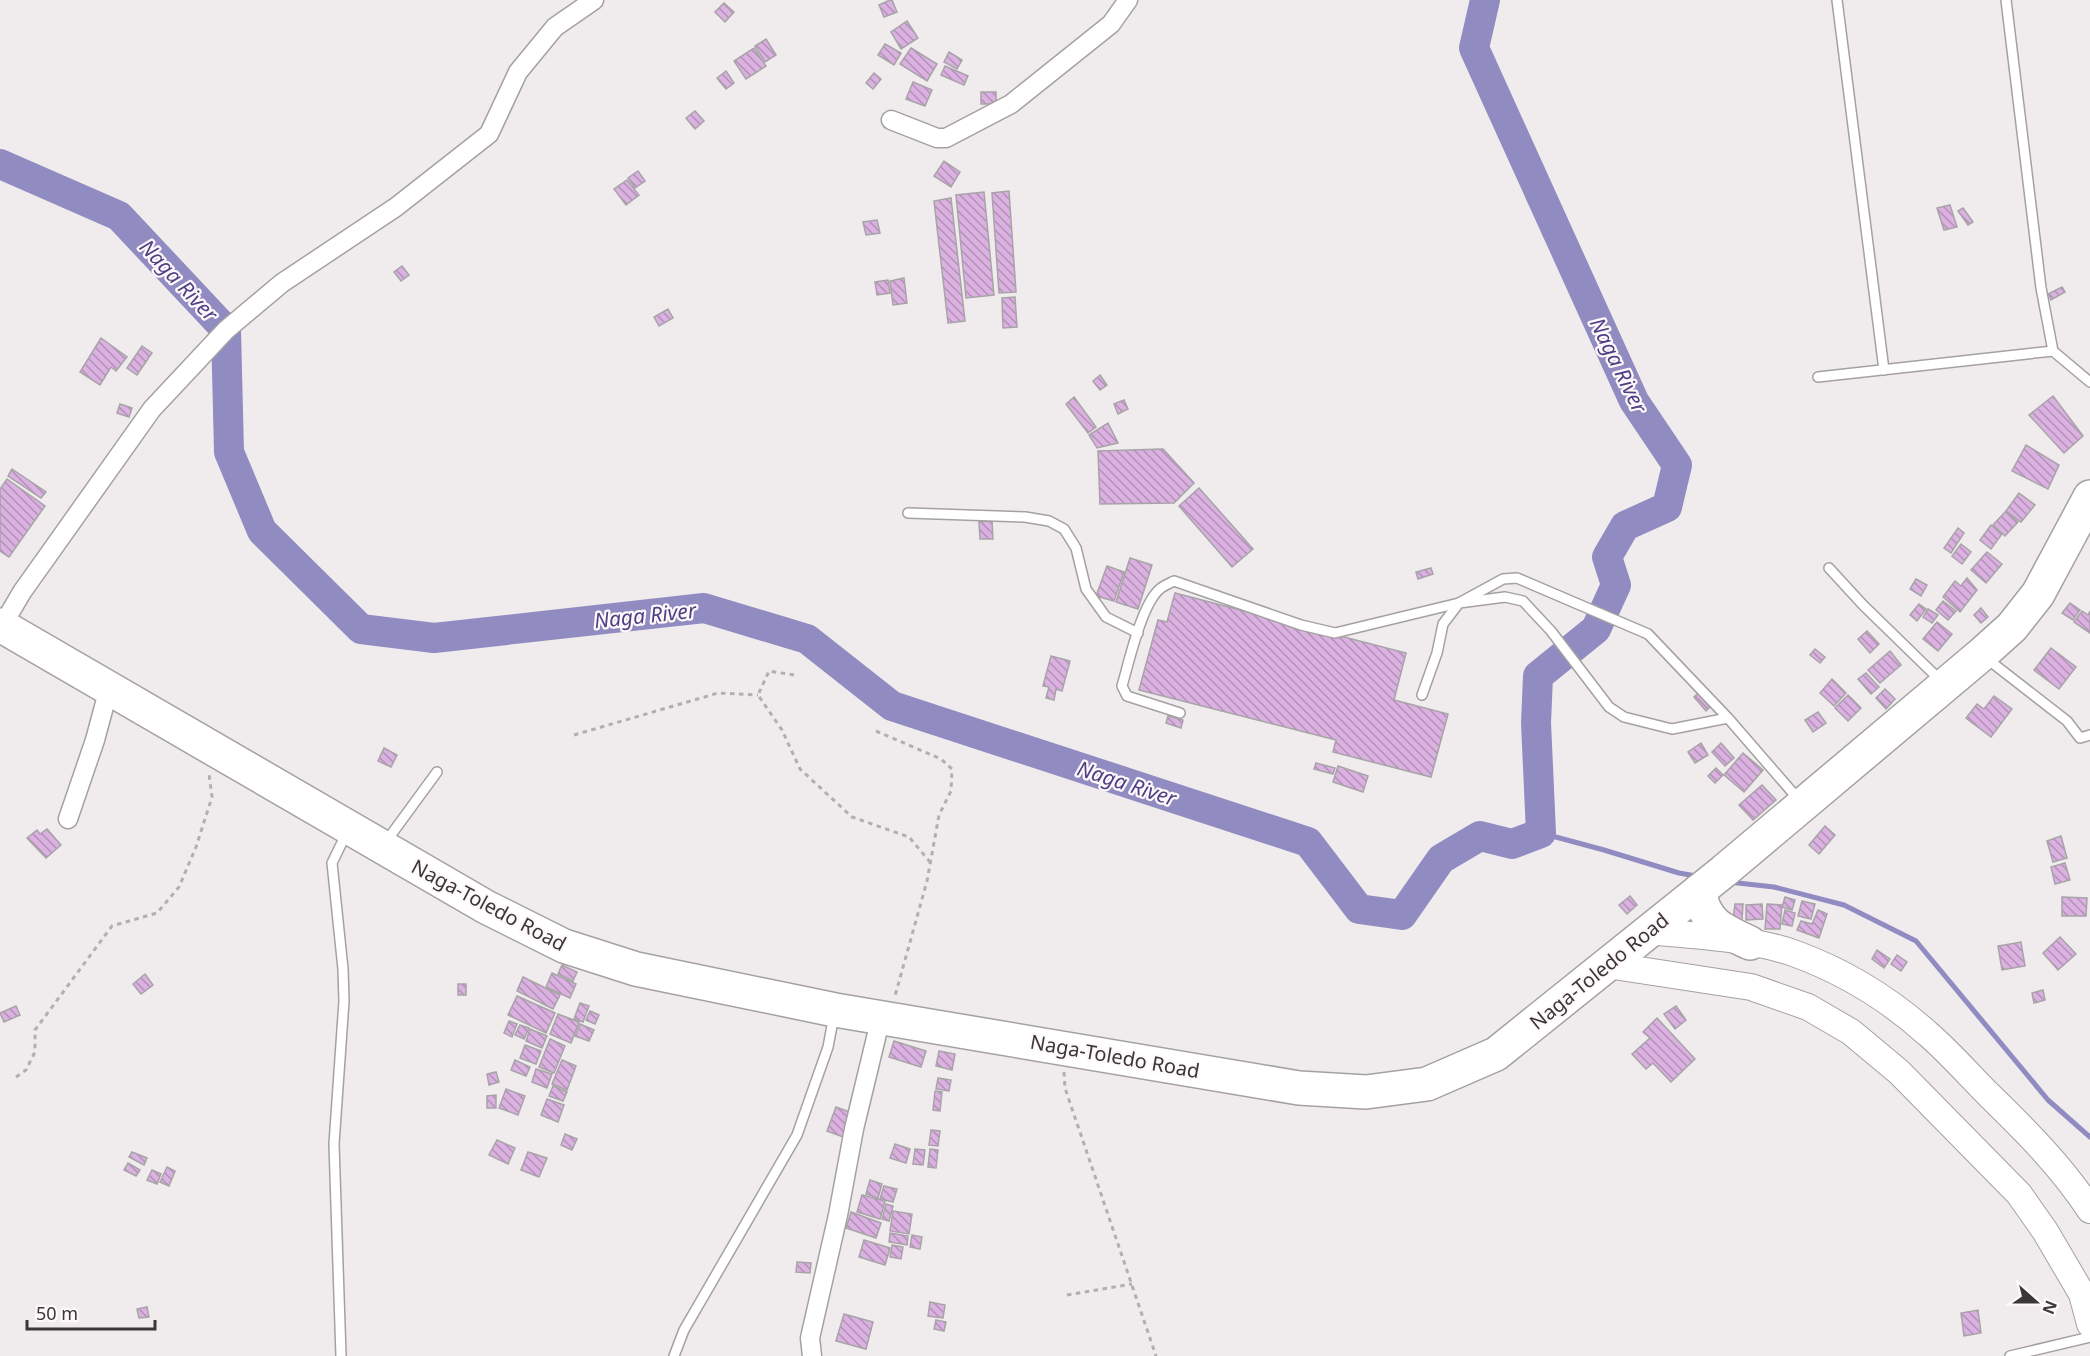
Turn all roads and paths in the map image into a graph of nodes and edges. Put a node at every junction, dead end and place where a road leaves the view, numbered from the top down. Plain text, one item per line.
1 (594, 0) edge
2 (1128, 0) edge
3 (1837, 0) edge
4 (2006, 0) edge
5 (891, 120) dead end
6 (2053, 351) junction
7 (1884, 370) junction
8 (1818, 377) dead end
9 (2090, 382) edge
10 (2090, 497) edge
11 (908, 513) dead end
12 (1829, 568) dead end
13 (1459, 603) junction
14 (1, 625) edge
15 (1138, 633) junction
16 (1982, 654) junction
17 (794, 675) dead end
18 (1944, 685) junction
19 (109, 688) junction
20 (758, 695) junction
21 (1422, 695) dead end
22 (1180, 713) dead end
23 (1728, 718) junction
24 (876, 731) dead end
25 (574, 735) dead end
26 (2090, 735) edge
27 (206, 745) junction
28 (437, 772) dead end
29 (1803, 804) junction
30 (68, 819) dead end
31 (349, 828) junction
32 (382, 847) junction
33 (930, 862) junction
34 (1709, 883) junction
35 (1648, 931) junction
36 (1750, 943) junction
37 (1607, 965) junction
38 (835, 1010) junction
39 (885, 1018) junction
40 (1061, 1046) junction
41 (16, 1077) dead end
42 (2090, 1210) edge
43 (1132, 1284) junction
44 (1067, 1295) dead end
45 (2090, 1324) edge
46 (2090, 1337) edge
47 (341, 1356) edge
48 (674, 1356) edge
49 (812, 1356) edge
50 (1156, 1356) edge
51 (2010, 1356) edge

1 - 14 street
2 - 5 street
3 - 7 lane
4 - 6 lane
6 - 7 lane
6 - 9 lane
7 - 8 lane
10 - 16 highway, Naga-Toledo Road
11 - 15 lane
12 - 18 lane
13 - 15 lane
13 - 21 lane
13 - 23 lane
13 - 23 lane
14 - 19 highway, Naga-Toledo Road
15 - 22 lane
16 - 18 highway, Naga-Toledo Road
16 - 26 lane
17 - 20 path
18 - 29 highway, Naga-Toledo Road
19 - 27 highway, Naga-Toledo Road
19 - 30 street
20 - 25 path
20 - 33 path
23 - 29 lane
24 - 33 path
27 - 31 highway, Naga-Toledo Road
27 - 41 path
28 - 32 lane
29 - 34 highway, Naga-Toledo Road
31 - 32 highway, Naga-Toledo Road
31 - 47 lane
32 - 38 highway, Naga-Toledo Road
33 - 39 path
34 - 35 highway, Naga-Toledo Road
34 - 36 highway
35 - 36 main road
35 - 37 highway, Naga-Toledo Road
36 - 42 main road
37 - 40 highway, Naga-Toledo Road
37 - 45 main road
38 - 39 highway, Naga-Toledo Road
38 - 48 lane
39 - 40 highway, Naga-Toledo Road
39 - 49 street
40 - 43 path
43 - 44 path
43 - 50 path
46 - 51 lane

